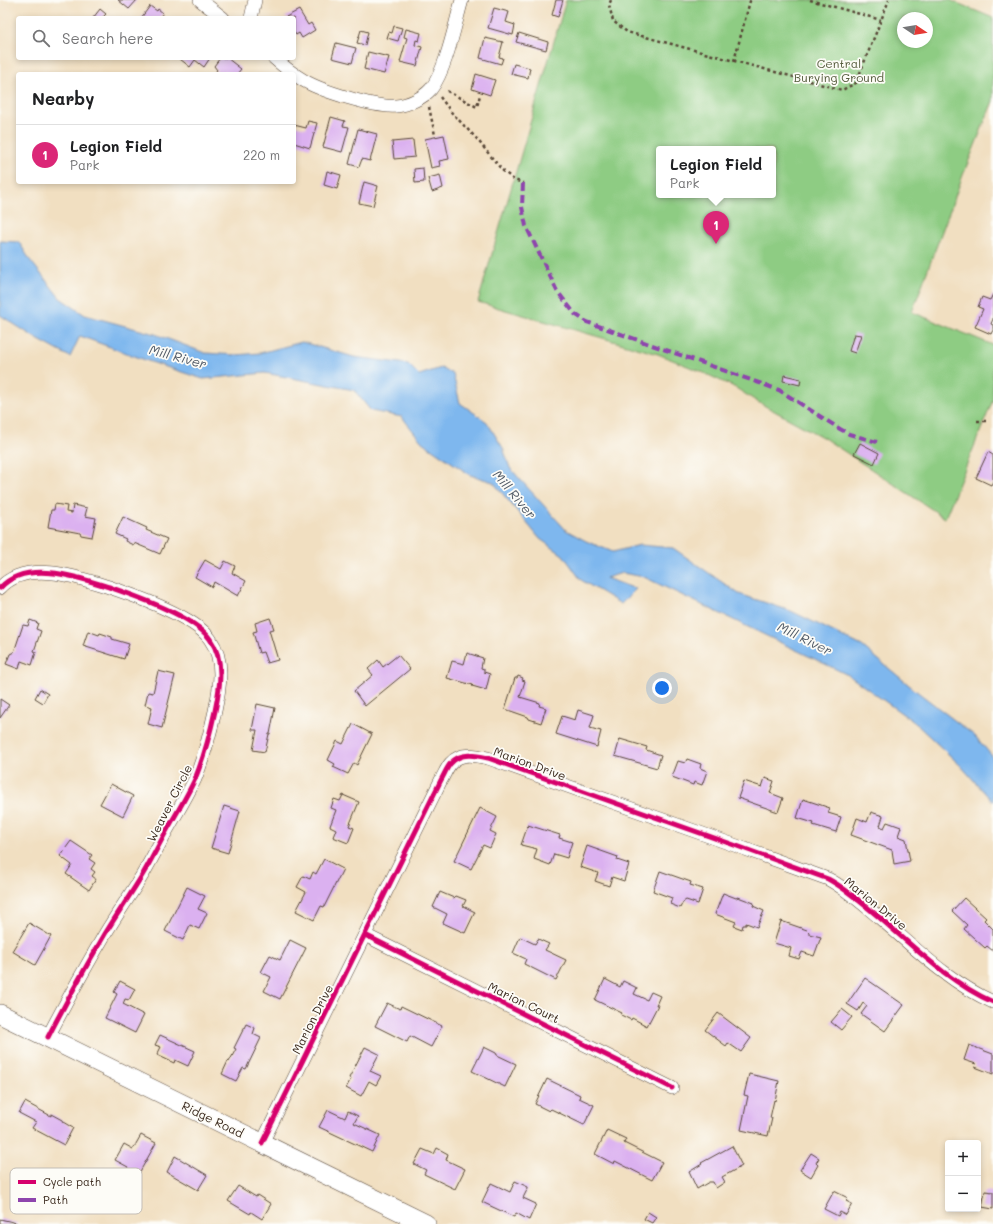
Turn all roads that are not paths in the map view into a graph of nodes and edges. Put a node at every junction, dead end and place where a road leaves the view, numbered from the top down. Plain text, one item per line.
1 (200, 0) edge
2 (255, 0) edge
3 (462, 0) edge
4 (220, 16) edge
5 (251, 16) edge
6 (277, 60) edge
7 (293, 72) edge
8 (296, 74) edge
9 (0, 588) edge
10 (365, 935) junction
11 (993, 1002) edge
12 (0, 1014) edge
13 (48, 1037) junction
14 (672, 1088) dead end
15 (262, 1143) junction
16 (426, 1224) edge

1 - 4 street
2 - 5 street
3 - 8 street
6 - 7 street
9 - 13 street, Weaver Circle
10 - 11 street, Marion Drive
10 - 14 street, Marion Court
10 - 15 street, Marion Drive
12 - 13 main road, Ridge Road
13 - 15 main road, Ridge Road
15 - 16 main road, Ridge Road

